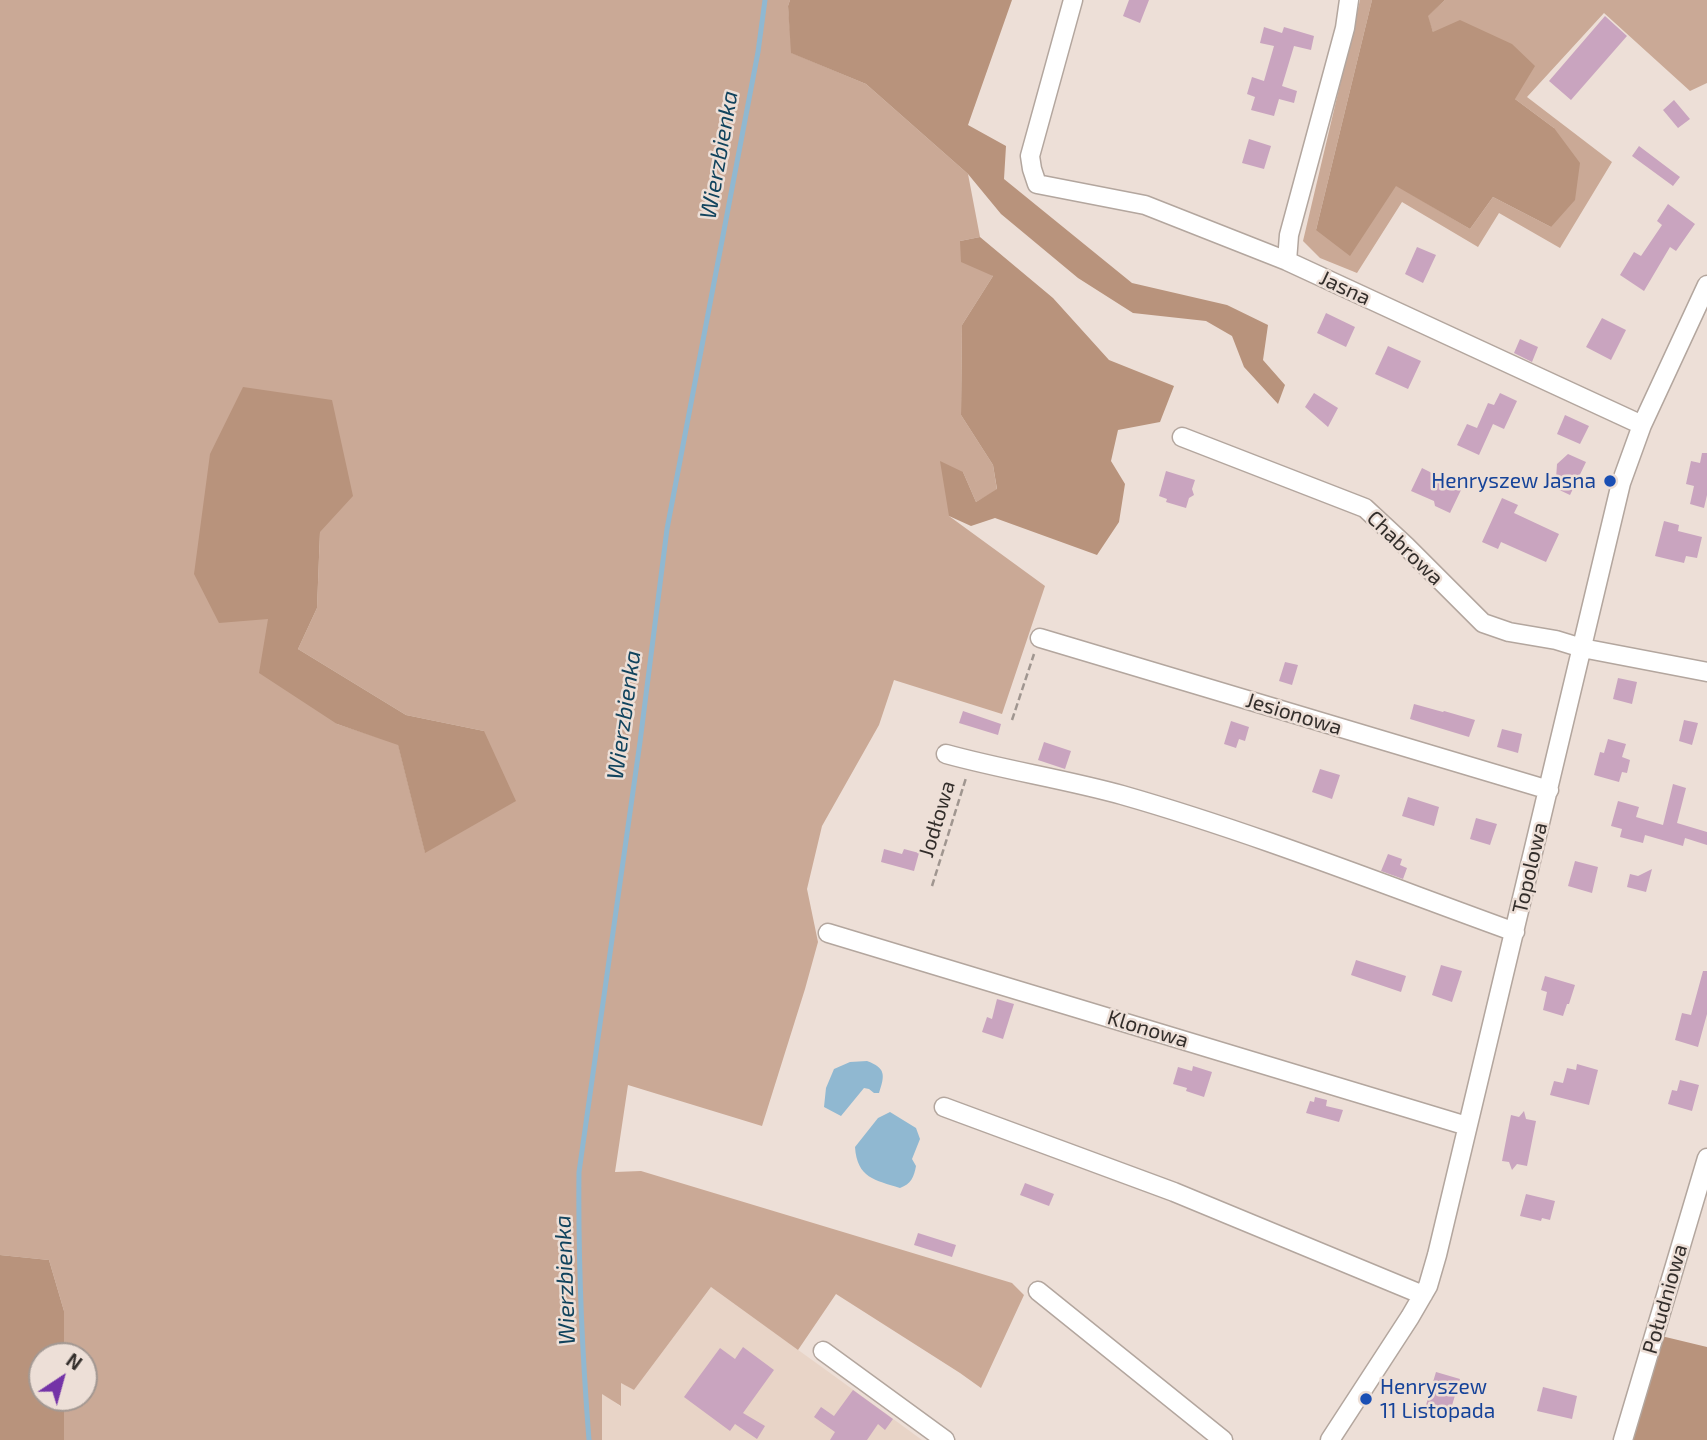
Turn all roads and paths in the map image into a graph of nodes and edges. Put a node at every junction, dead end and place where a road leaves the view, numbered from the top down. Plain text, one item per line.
1 (1073, 0) edge
2 (1349, 0) edge
3 (1287, 261) junction
4 (1707, 285) edge
5 (1642, 425) junction
6 (1182, 437) dead end
7 (1040, 638) joint
8 (1582, 648) junction
9 (1707, 672) edge
10 (1012, 720) dead end
11 (946, 754) dead end
12 (971, 761) junction
13 (1549, 790) junction
14 (932, 886) dead end
15 (1515, 932) junction
16 (828, 933) dead end
17 (944, 1107) dead end
18 (1468, 1126) junction
19 (1707, 1158) edge
20 (1038, 1291) dead end
21 (1423, 1295) junction
22 (824, 1351) dead end
23 (945, 1440) edge
24 (1223, 1440) edge
25 (1330, 1440) edge
26 (1623, 1440) edge

1 - 3 street, Jasna
2 - 3 street
3 - 5 street, Jasna
4 - 5 street, Topolowa
5 - 8 street, Topolowa
6 - 8 street, Chabrowa
7 - 10 path
7 - 13 street, Jesionowa
8 - 9 street, Chabrowa
8 - 13 street, Topolowa
11 - 12 street
12 - 14 path, Jodłowa
12 - 15 street
13 - 15 street, Topolowa
15 - 18 street, Topolowa
16 - 18 street, Klonowa
17 - 21 street
18 - 21 street, Topolowa
19 - 26 street, Południowa
20 - 24 street
21 - 25 street, Topolowa
22 - 23 street

